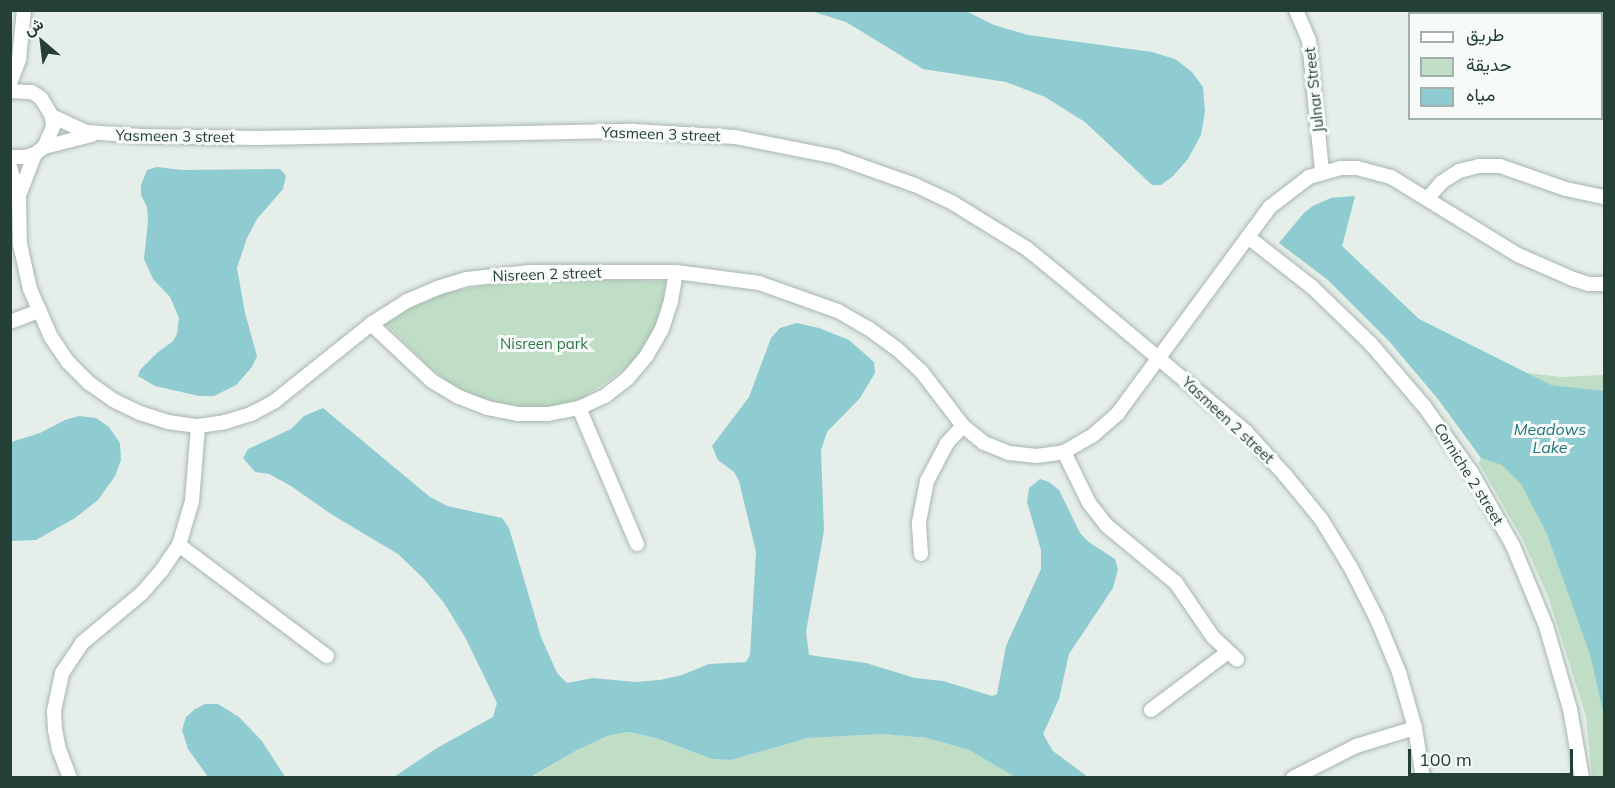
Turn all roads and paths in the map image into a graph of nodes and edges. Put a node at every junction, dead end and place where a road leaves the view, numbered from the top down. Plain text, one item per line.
1 (24, 10) edge
2 (1296, 10) edge
3 (10, 83) edge
4 (10, 91) edge
5 (52, 116) junction
6 (99, 134) junction
7 (40, 150) junction
8 (10, 157) edge
9 (10, 167) edge
10 (1322, 172) junction
11 (19, 198) junction
12 (1428, 198) junction
13 (1605, 198) edge
14 (1248, 237) junction
15 (676, 272) junction
16 (1605, 284) edge
17 (38, 311) junction
18 (10, 322) edge
19 (371, 324) junction
20 (1159, 358) junction
21 (579, 408) junction
22 (198, 426) junction
23 (963, 426) junction
24 (1064, 452) junction
25 (179, 544) junction
26 (637, 544) dead end
27 (921, 554) dead end
28 (327, 656) dead end
29 (1151, 710) dead end
30 (1415, 728) junction
31 (70, 777) edge
32 (1293, 777) edge
33 (1423, 777) edge
34 (1582, 777) edge

1 - 3 street
2 - 10 street, Julnar Street
4 - 5 street
5 - 6 street, Yasmeen 3 street
5 - 7 street, Nisreen 2 street
6 - 7 street, Yasmeen 3 street
6 - 20 street, Yasmeen 3 street
7 - 8 street, Yasmeen 3 street
7 - 11 street, Nisreen 2 street
9 - 11 street, Nisreen 2 street
10 - 12 street
10 - 14 street, Nisreen 2 street
11 - 17 street, Nisreen 2 street
12 - 13 street
12 - 16 street
14 - 20 street, Nisreen 2 street
14 - 34 street, Corniche 2 street
15 - 19 street, Nisreen 2 street
15 - 21 street
15 - 23 street, Nisreen 2 street
17 - 18 street
17 - 22 street, Nisreen 2 street
19 - 21 street
19 - 22 street, Nisreen 2 street
20 - 24 street, Nisreen 2 street
20 - 30 street, Yasmeen 2 street
21 - 26 street
22 - 25 street
23 - 24 street, Nisreen 2 street
23 - 27 street
24 - 29 street
25 - 28 street
25 - 31 street
30 - 32 street
30 - 33 street, Yasmeen 2 street

